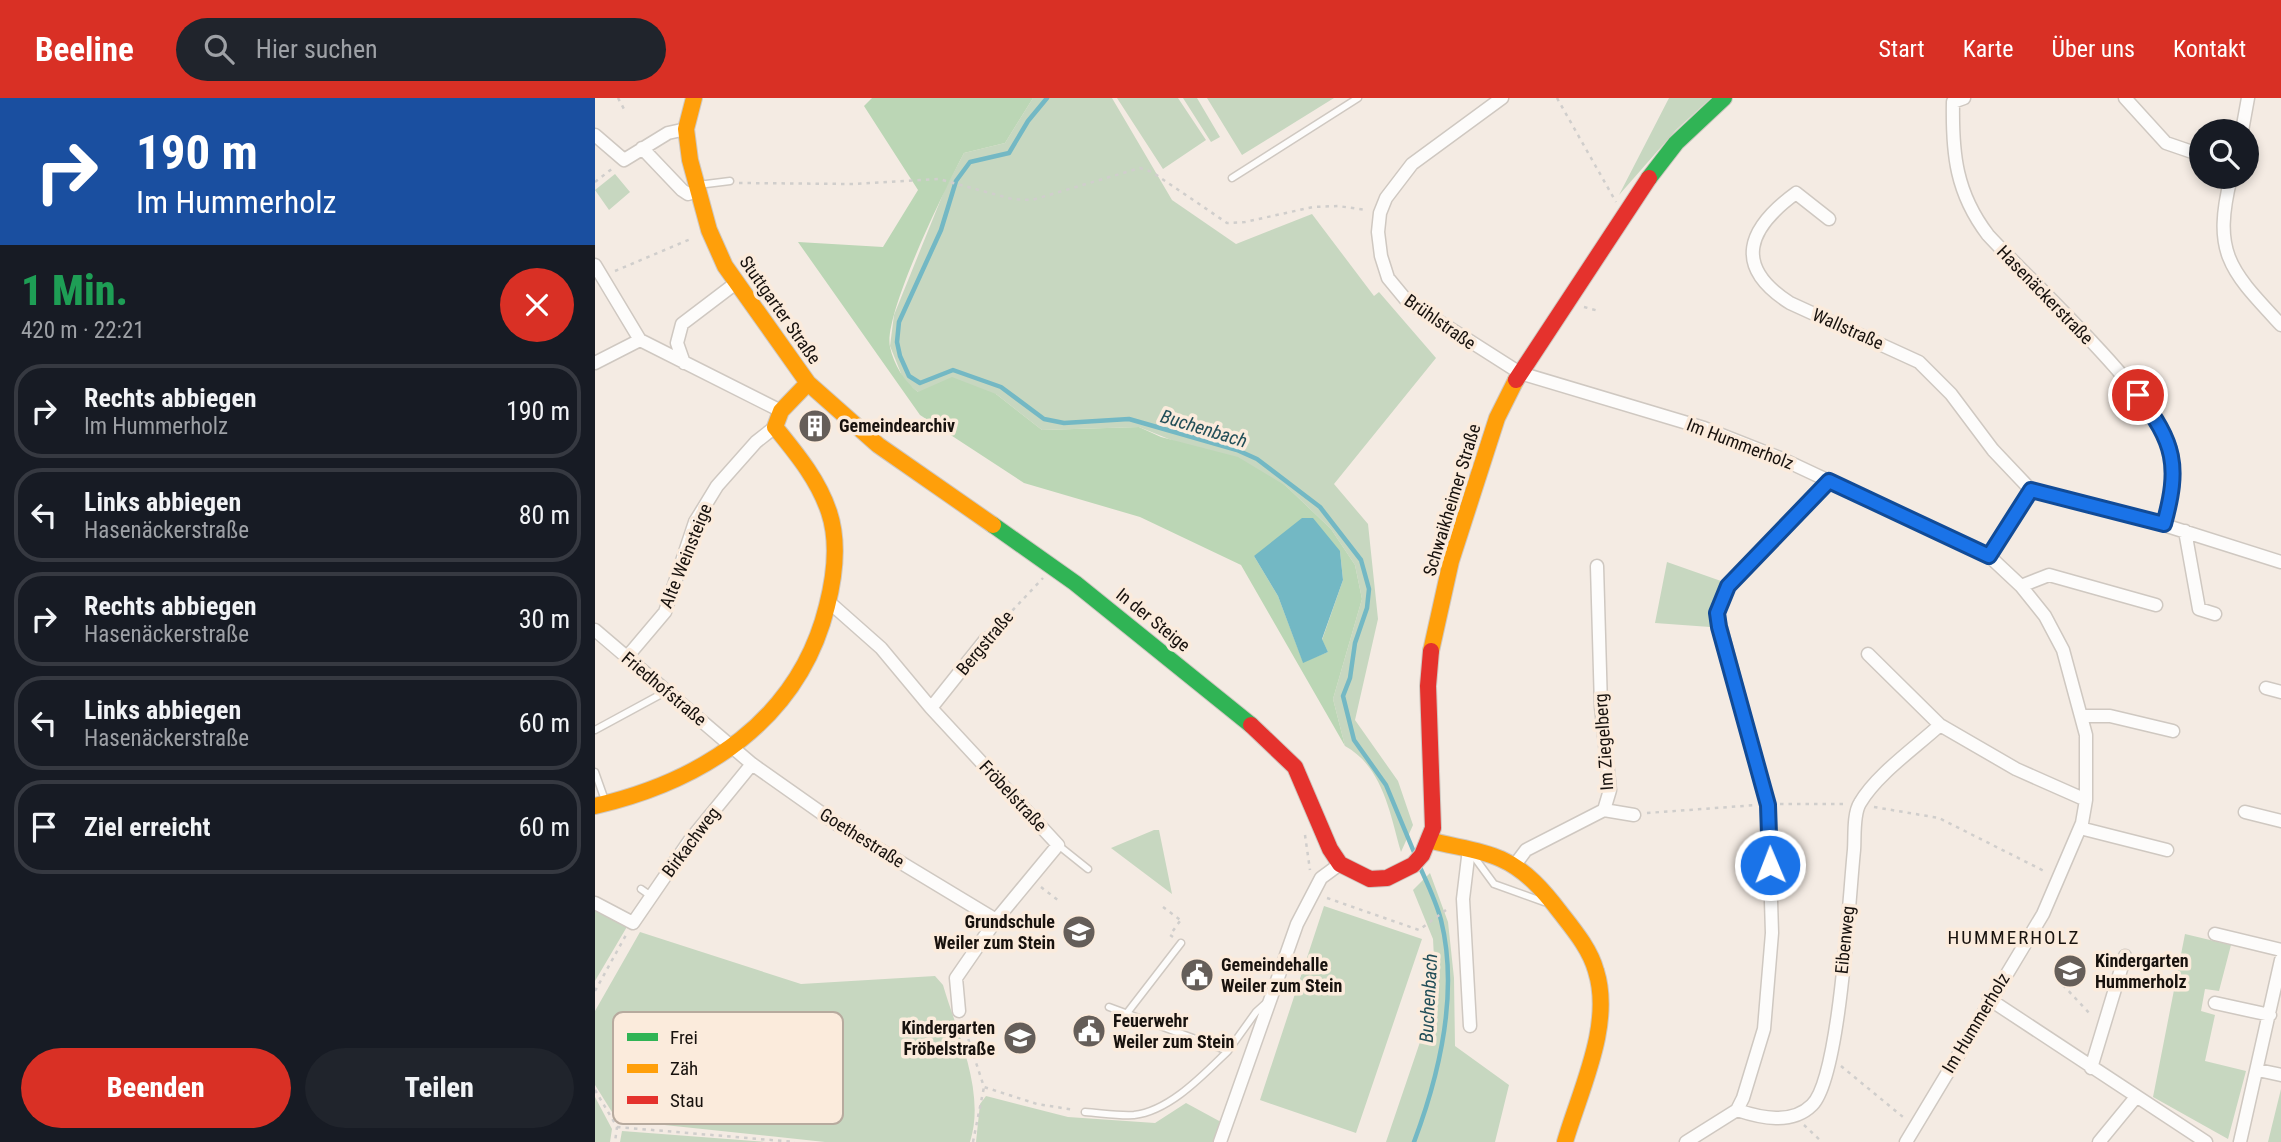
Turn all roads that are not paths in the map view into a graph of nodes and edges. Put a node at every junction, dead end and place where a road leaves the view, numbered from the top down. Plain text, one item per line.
1 (694, 98) edge
2 (1358, 98) edge
3 (1502, 98) edge
4 (1724, 98) edge
5 (1964, 98) edge
6 (2125, 98) edge
7 (2248, 98) edge
8 (2244, 119) edge
9 (686, 129) junction
10 (595, 135) edge
11 (642, 148) junction
12 (2189, 151) edge
13 (1232, 178) dead end
14 (730, 181) road end
15 (697, 188) junction
16 (2228, 189) edge
17 (1829, 219) dead end
18 (595, 265) edge
19 (736, 283) junction
20 (2281, 325) edge
21 (640, 340) junction
22 (595, 363) edge
23 (684, 363) junction
24 (1520, 373) junction
25 (808, 383) junction
26 (781, 411) junction
27 (775, 427) junction
28 (1829, 481) junction
29 (2031, 490) junction
30 (2164, 524) junction
31 (2185, 531) junction
32 (1989, 556) junction
33 (2281, 562) edge
34 (1597, 566) dead end
35 (2021, 586) junction
36 (829, 602) junction
37 (2156, 605) dead end
38 (2214, 614) dead end
39 (595, 630) edge
40 (986, 639) road end
41 (1868, 654) dead end
42 (627, 657) junction
43 (2266, 688) dead end
44 (667, 691) junction
45 (2281, 692) edge
46 (931, 708) junction
47 (2083, 716) junction
48 (1940, 726) junction
49 (595, 730) edge
50 (2173, 731) dead end
51 (733, 748) junction
52 (752, 764) junction
53 (595, 772) edge
54 (2086, 800) junction
55 (601, 805) edge
56 (1604, 810) junction
57 (2245, 812) dead end
58 (1634, 815) road end
59 (2281, 821) edge
60 (2080, 828) junction
61 (1430, 837) junction
62 (1058, 845) junction
63 (1469, 849) junction
64 (2167, 850) dead end
65 (1340, 864) junction
66 (1514, 866) junction
67 (1089, 869) dead end
68 (595, 903) edge
69 (1558, 909) junction
70 (996, 920) junction
71 (2215, 934) dead end
72 (1181, 943) dead end
73 (2281, 950) edge
74 (2125, 956) dead end
75 (2281, 960) edge
76 (1989, 999) junction
77 (1268, 1001) junction
78 (2214, 1003) dead end
79 (1109, 1007) dead end
80 (959, 1011) road end
81 (1127, 1013) junction
82 (2270, 1016) junction
83 (1470, 1026) dead end
84 (1228, 1051) junction
85 (2091, 1068) junction
86 (2258, 1070) junction
87 (2281, 1074) edge
88 (2136, 1097) junction
89 (1737, 1110) junction
90 (1085, 1112) road end
91 (1220, 1142) edge
92 (1565, 1142) edge
93 (1686, 1142) edge
94 (1906, 1142) edge
95 (2099, 1142) edge
96 (2206, 1142) edge
97 (2240, 1142) edge

1 - 9 main road, Stuttgarter Straße
2 - 13 lane
3 - 24 street, Brühlstraße
4 - 24 main road, Schwaikheimer Straße
5 - 30 street, Hasenäckerstraße
6 - 12 street
7 - 8 street
9 - 11 street
9 - 15 main road, Stuttgarter Straße
10 - 11 street
11 - 15 street
14 - 15 lane
15 - 19 main road, Stuttgarter Straße
16 - 20 street
17 - 29 street, Wallstraße
18 - 21 street
19 - 23 street
19 - 25 main road, Stuttgarter Straße
21 - 22 street
21 - 23 street
23 - 26 street
24 - 28 street, Im Hummerholz
24 - 61 main road, Schwaikheimer Straße
25 - 26 main road
25 - 65 main road, In der Steige
26 - 27 main road
27 - 36 main road
27 - 42 street, Alte Weinsteige
28 - 32 street, Im Hummerholz
28 - 89 street
29 - 30 street
29 - 32 street
30 - 31 street
31 - 33 street
31 - 38 street
32 - 35 street, Im Hummerholz
34 - 56 street, Im Ziegelberg
35 - 37 street
35 - 47 street, Im Hummerholz
36 - 46 street, Fröbelstraße
36 - 51 main road
39 - 42 street, Friedhofstraße
40 - 46 street, Bergstraße
41 - 48 street
42 - 44 street, Friedhofstraße
43 - 45 street
44 - 49 lane
44 - 51 street, Friedhofstraße
46 - 62 street, Fröbelstraße
47 - 50 street
47 - 54 street, Im Hummerholz
48 - 54 street
48 - 89 street, Eibenweg
51 - 52 street, Goethestraße
51 - 55 main road
52 - 68 street, Birkachweg
52 - 70 street, Goethestraße
53 - 55 lane
54 - 60 street, Im Hummerholz
56 - 58 street
56 - 66 street, Im Ziegelberg
57 - 59 street
60 - 64 street
60 - 76 street, Im Hummerholz
61 - 63 main road
61 - 65 main road
62 - 67 lane
62 - 70 street, Fröbelstraße
63 - 66 main road
63 - 69 lane
63 - 83 street
65 - 77 street
66 - 69 main road
69 - 92 main road
70 - 80 street, Fröbelstraße
71 - 73 street
72 - 81 lane
74 - 85 street
75 - 82 street
76 - 85 street
76 - 94 street, Im Hummerholz
77 - 84 lane
77 - 91 street
78 - 82 street
79 - 81 lane
81 - 84 lane
82 - 86 street
84 - 90 lane
85 - 88 street
86 - 87 street
86 - 97 street
88 - 95 street
88 - 96 street
89 - 93 street

